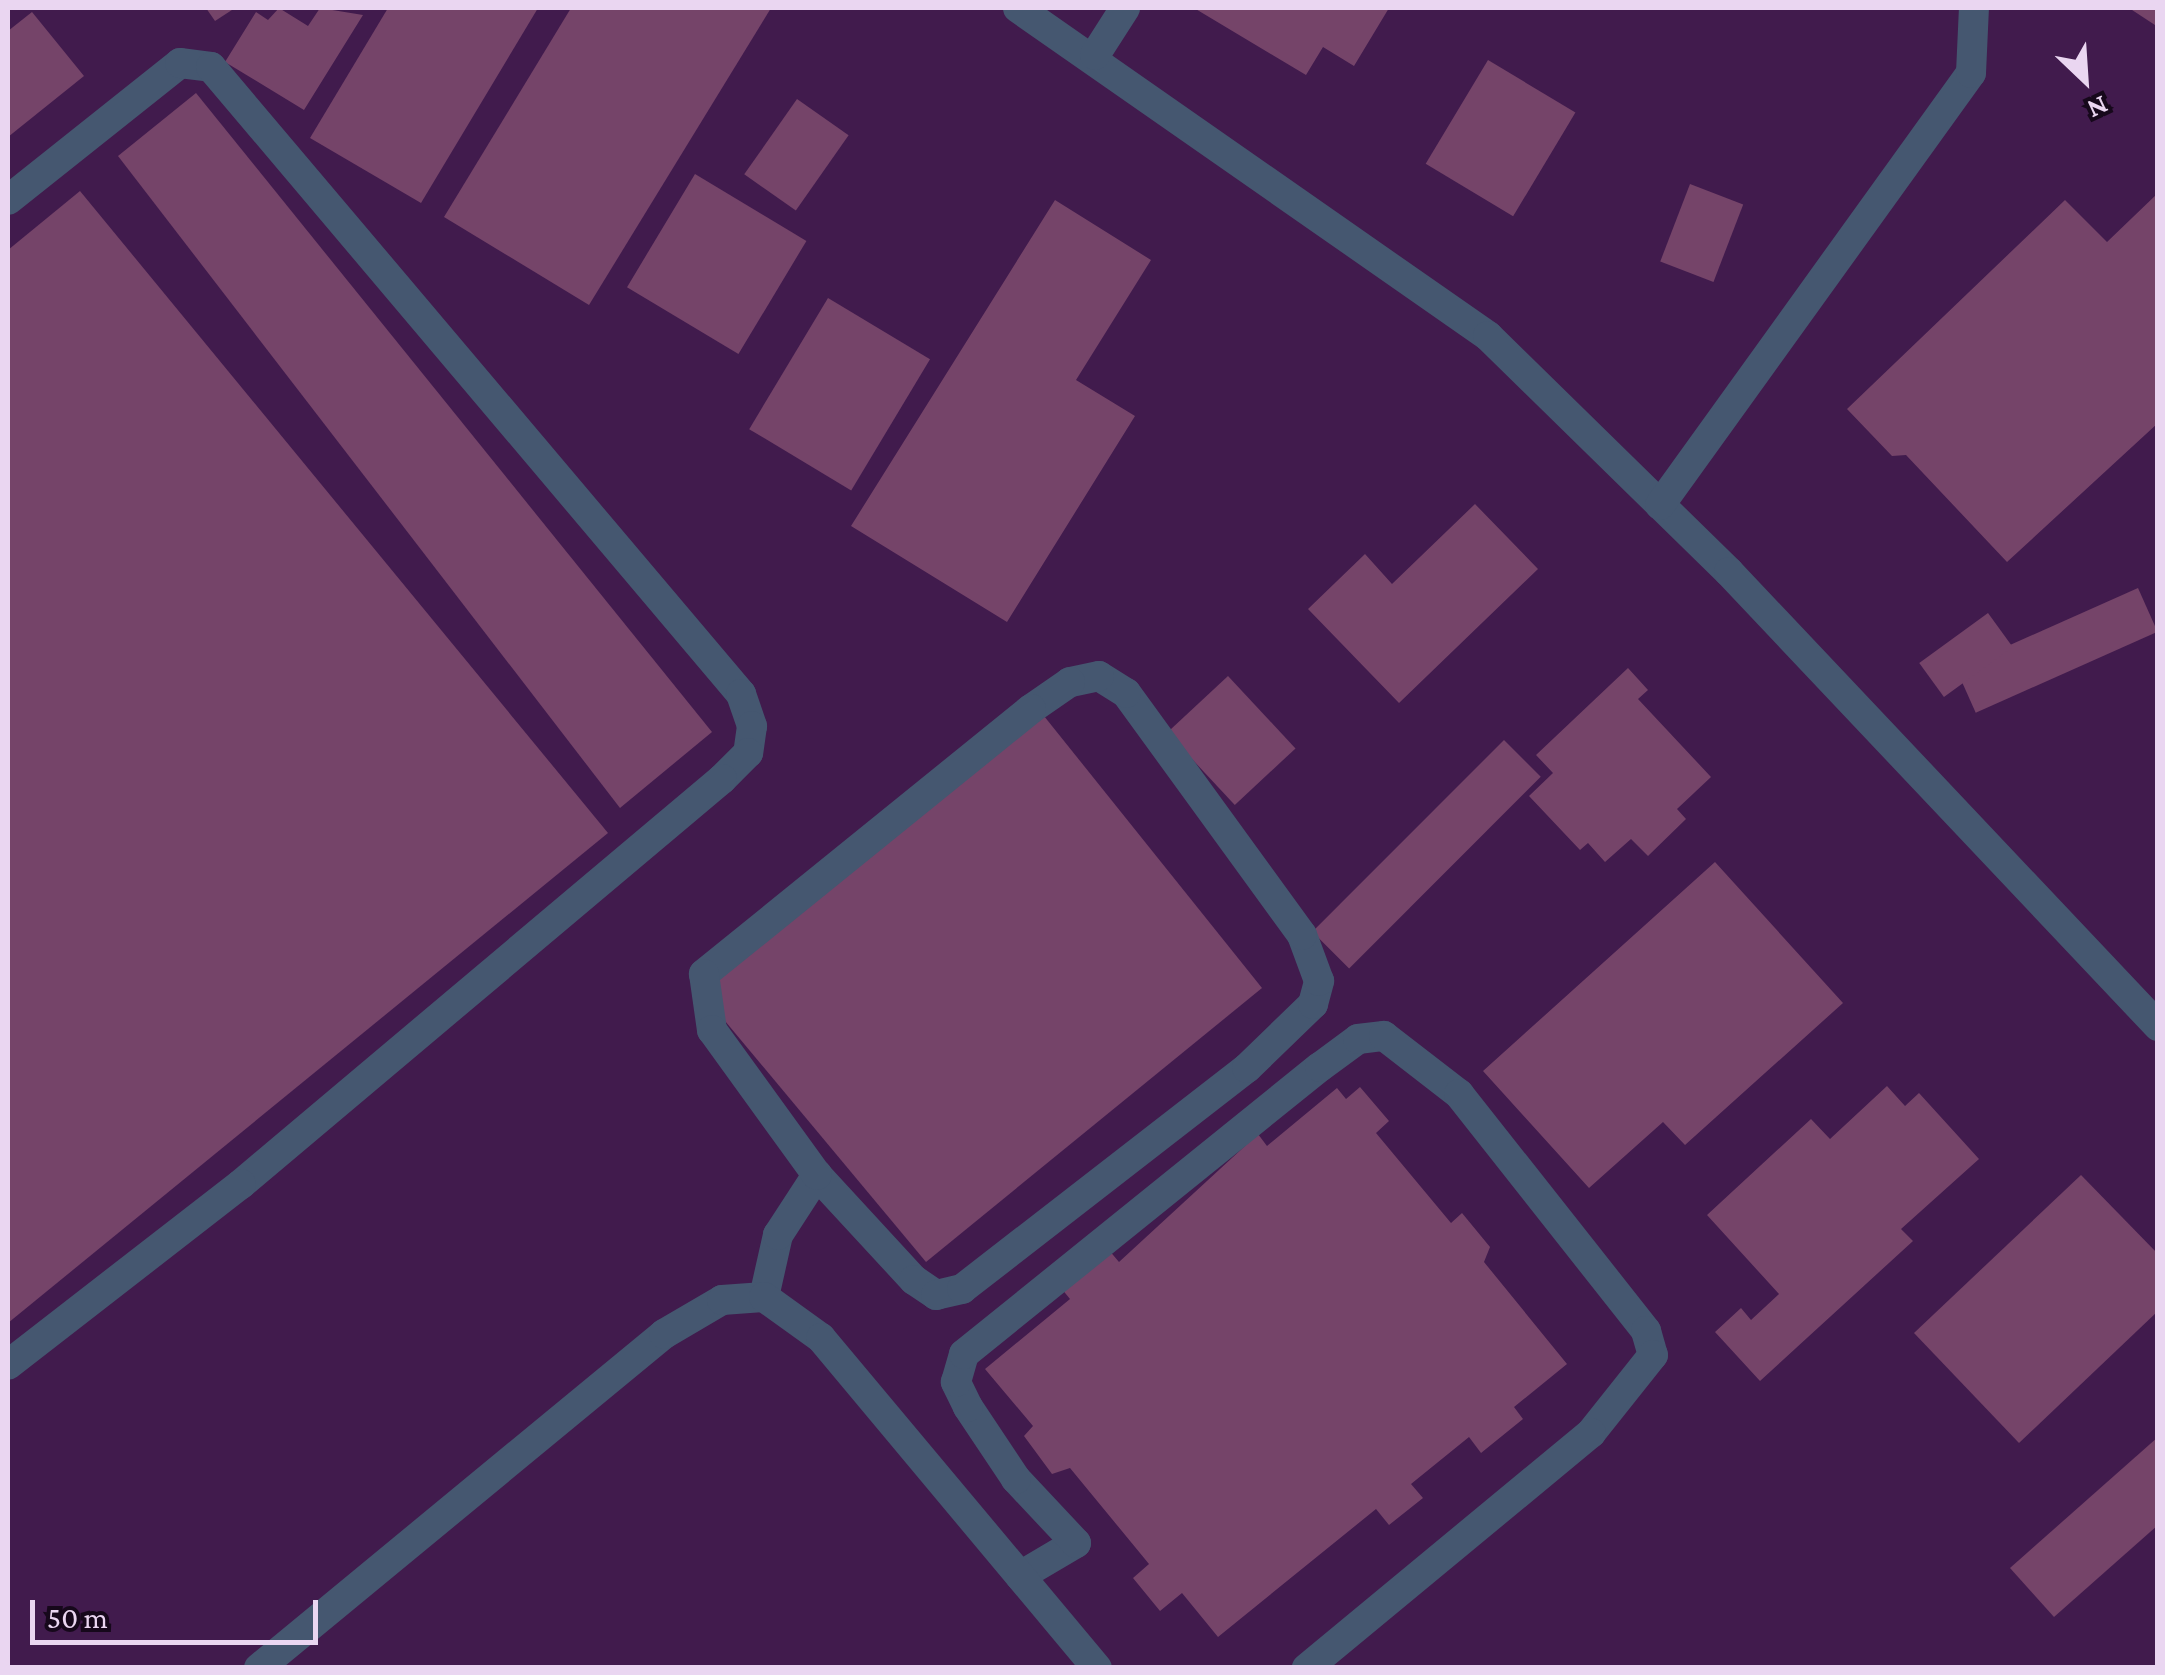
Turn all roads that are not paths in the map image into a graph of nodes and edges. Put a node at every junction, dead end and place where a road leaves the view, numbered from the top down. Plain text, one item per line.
1 (1018, 8) edge
2 (1125, 8) edge
3 (1974, 8) edge
4 (1095, 55) junction
5 (8, 200) edge
6 (1660, 506) junction
7 (2158, 1026) edge
8 (817, 1175) junction
9 (764, 1296) junction
10 (8, 1365) edge
11 (1020, 1576) junction
12 (258, 1668) edge
13 (1097, 1668) edge
14 (1307, 1668) edge

1 - 4 street
2 - 4 street
3 - 6 street
4 - 6 street
5 - 10 street
6 - 7 street
8 - 8 street
8 - 9 street
9 - 11 street
9 - 12 street
11 - 13 street
11 - 14 street

